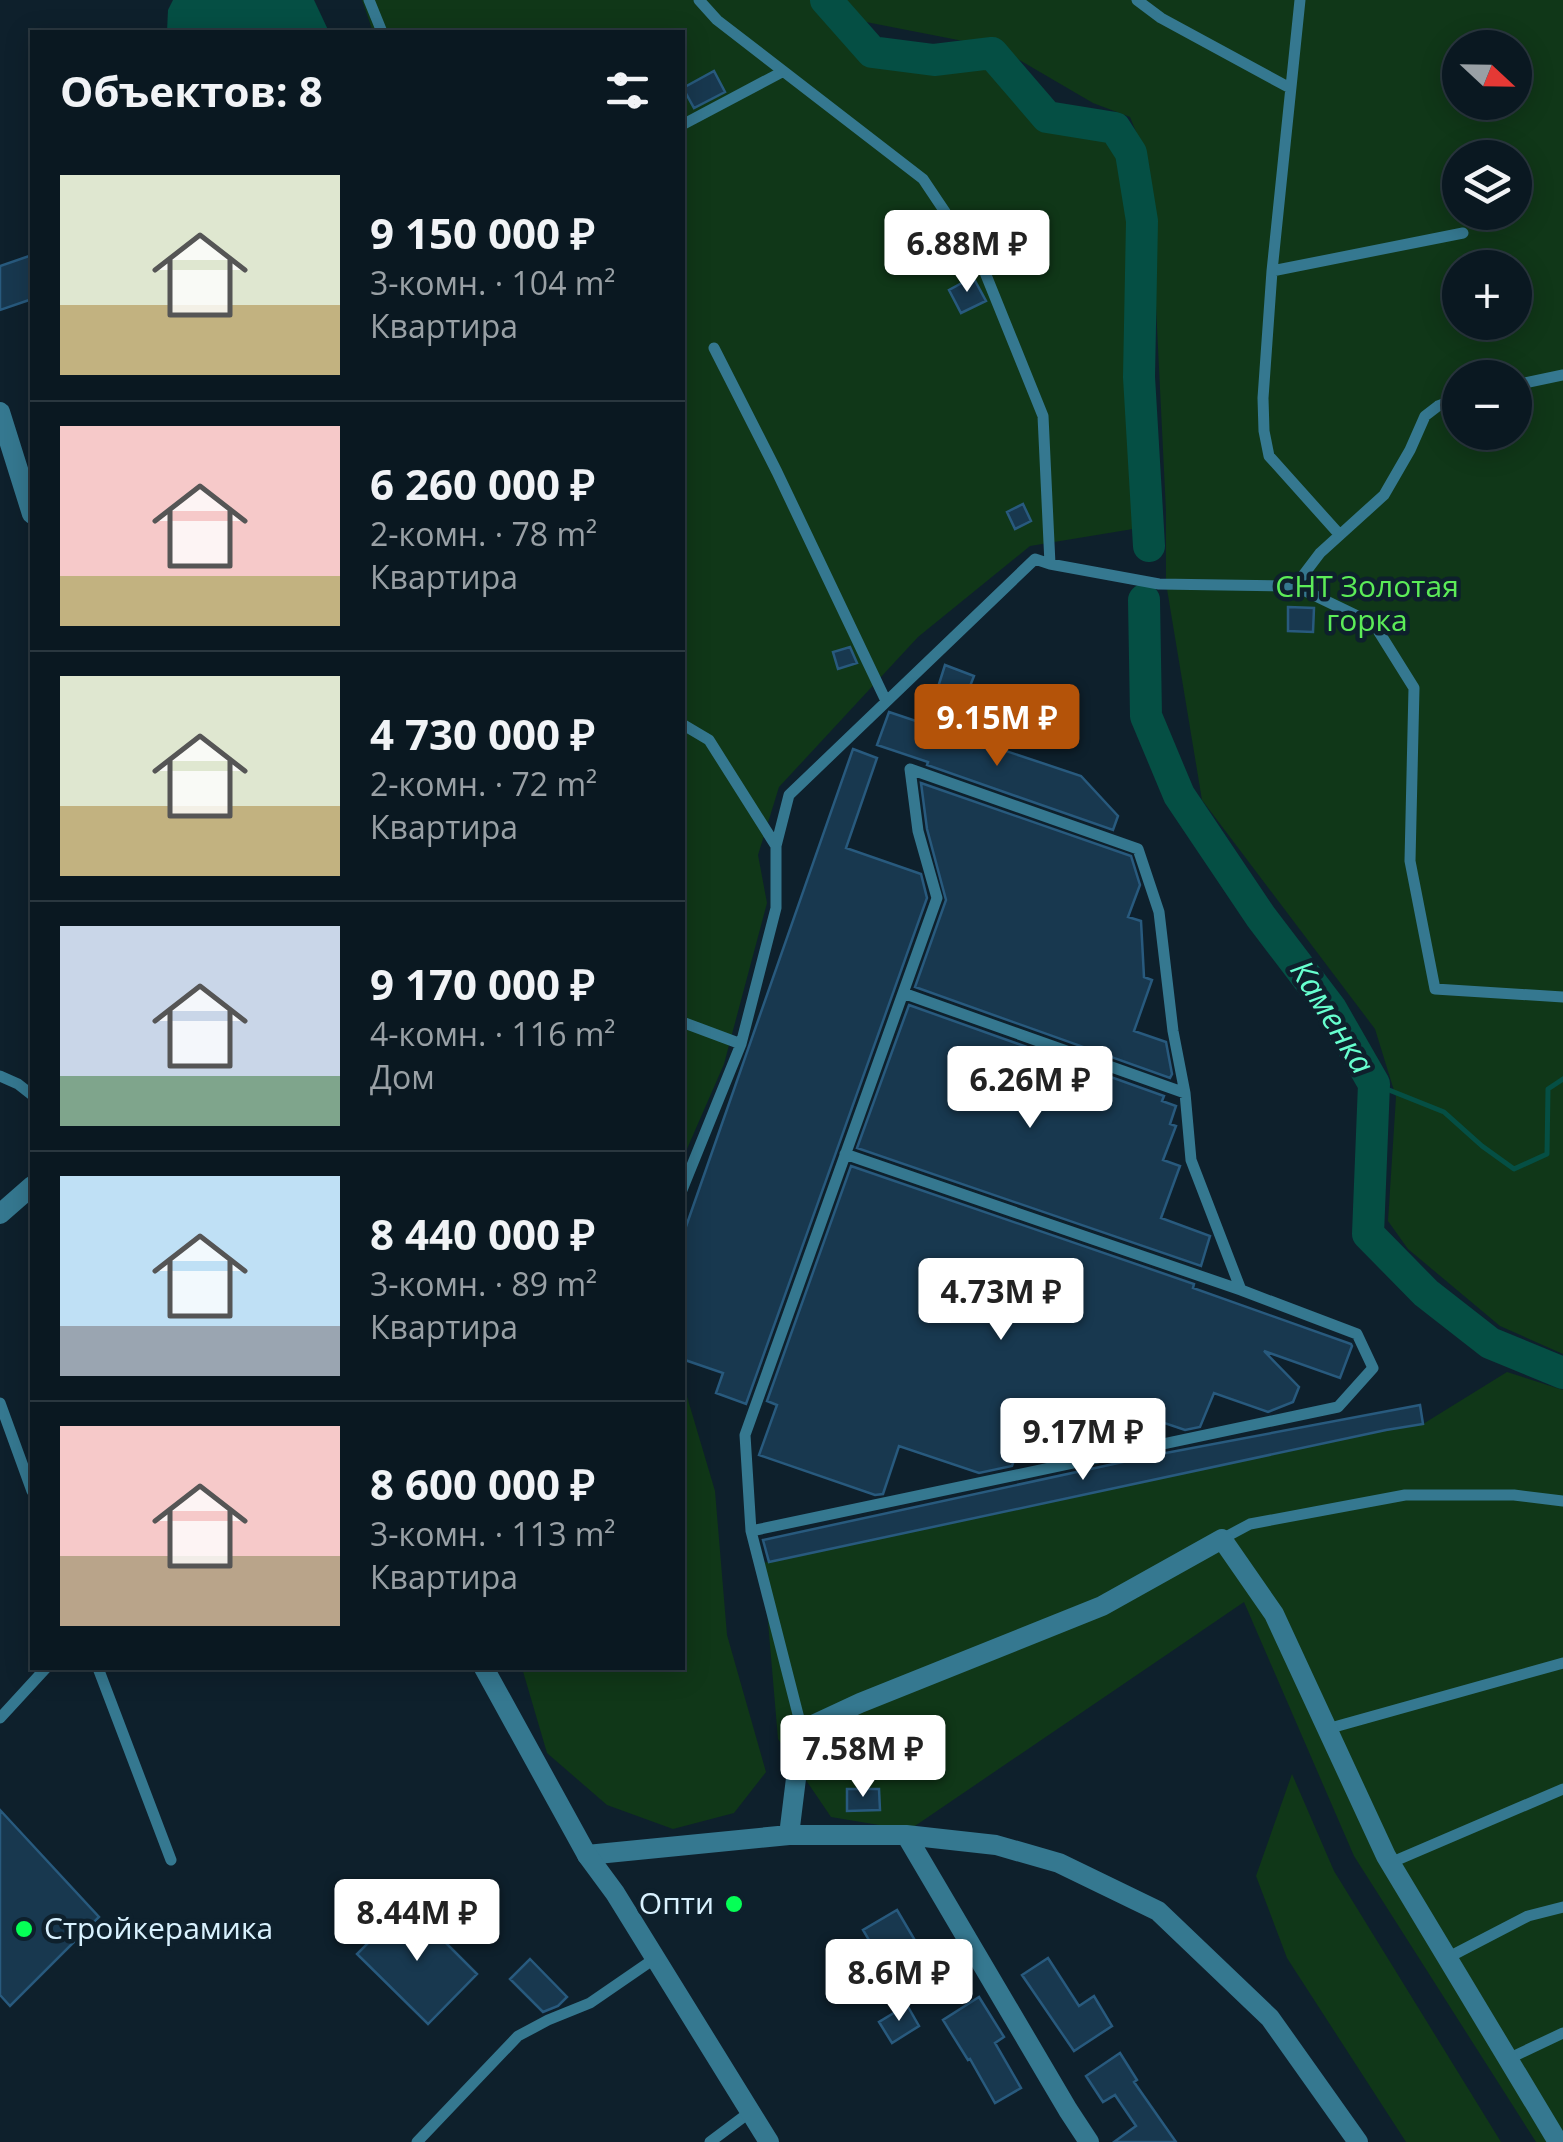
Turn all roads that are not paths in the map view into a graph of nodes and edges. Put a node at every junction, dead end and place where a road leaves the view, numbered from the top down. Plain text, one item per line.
1 (369, 0) edge
2 (699, 0) edge
3 (1136, 0) edge
4 (1300, 0) edge
5 (381, 30) edge
6 (782, 72) junction
7 (1290, 88) junction
8 (685, 123) edge
9 (1463, 232) dead end
10 (1272, 270) junction
11 (714, 348) dead end
12 (1563, 374) edge
13 (1532, 381) edge
14 (1442, 405) edge
15 (0, 412) edge
16 (30, 508) edge
17 (1339, 534) junction
18 (1050, 564) junction
19 (1295, 586) junction
20 (886, 701) junction
21 (685, 726) edge
22 (776, 846) junction
23 (903, 993) junction
24 (1563, 997) edge
25 (685, 1023) edge
26 (742, 1044) junction
27 (0, 1076) edge
28 (30, 1089) edge
29 (1185, 1093) junction
30 (845, 1154) junction
31 (685, 1183) edge
32 (30, 1188) edge
33 (0, 1214) edge
34 (1241, 1290) junction
35 (0, 1403) edge
36 (30, 1486) edge
37 (1563, 1501) edge
38 (751, 1531) junction
39 (1222, 1539) junction
40 (1563, 1663) edge
41 (44, 1670) edge
42 (99, 1670) edge
43 (485, 1670) edge
44 (0, 1718) edge
45 (1327, 1728) junction
46 (802, 1730) junction
47 (1563, 1788) edge
48 (906, 1835) junction
49 (789, 1836) junction
50 (587, 1855) junction
51 (171, 1860) dead end
52 (1390, 1863) junction
53 (1563, 1907) edge
54 (1447, 1958) junction
55 (654, 1959) junction
56 (1563, 2033) edge
57 (1508, 2059) junction
58 (750, 2112) junction
59 (417, 2142) edge
60 (710, 2142) edge
61 (769, 2142) edge
62 (1089, 2142) edge
63 (1358, 2142) edge
64 (1558, 2142) edge

1 - 5 lane
2 - 6 lane
3 - 7 lane
4 - 7 lane
6 - 8 lane
6 - 18 lane
7 - 10 lane
9 - 10 lane
10 - 17 lane
11 - 20 lane
12 - 13 lane
14 - 17 lane
15 - 16 street
17 - 19 lane
18 - 19 lane
18 - 20 lane
19 - 24 lane
20 - 22 lane
21 - 22 lane
22 - 26 lane
23 - 29 lane
23 - 29 lane
23 - 30 lane
25 - 26 lane
26 - 31 lane
27 - 28 lane
29 - 34 lane
30 - 34 lane
30 - 38 lane
32 - 33 street
34 - 38 lane
35 - 36 lane
37 - 39 lane
38 - 46 lane
39 - 45 street
39 - 46 street
40 - 45 lane
41 - 44 lane
42 - 51 lane
43 - 50 street
45 - 52 street
46 - 49 street
47 - 52 lane
48 - 49 street
48 - 62 street
48 - 63 street
49 - 50 street
50 - 55 street
52 - 54 street
53 - 54 lane
54 - 57 street
55 - 58 street
55 - 59 lane
56 - 57 lane
57 - 64 street
58 - 60 lane
58 - 61 street

